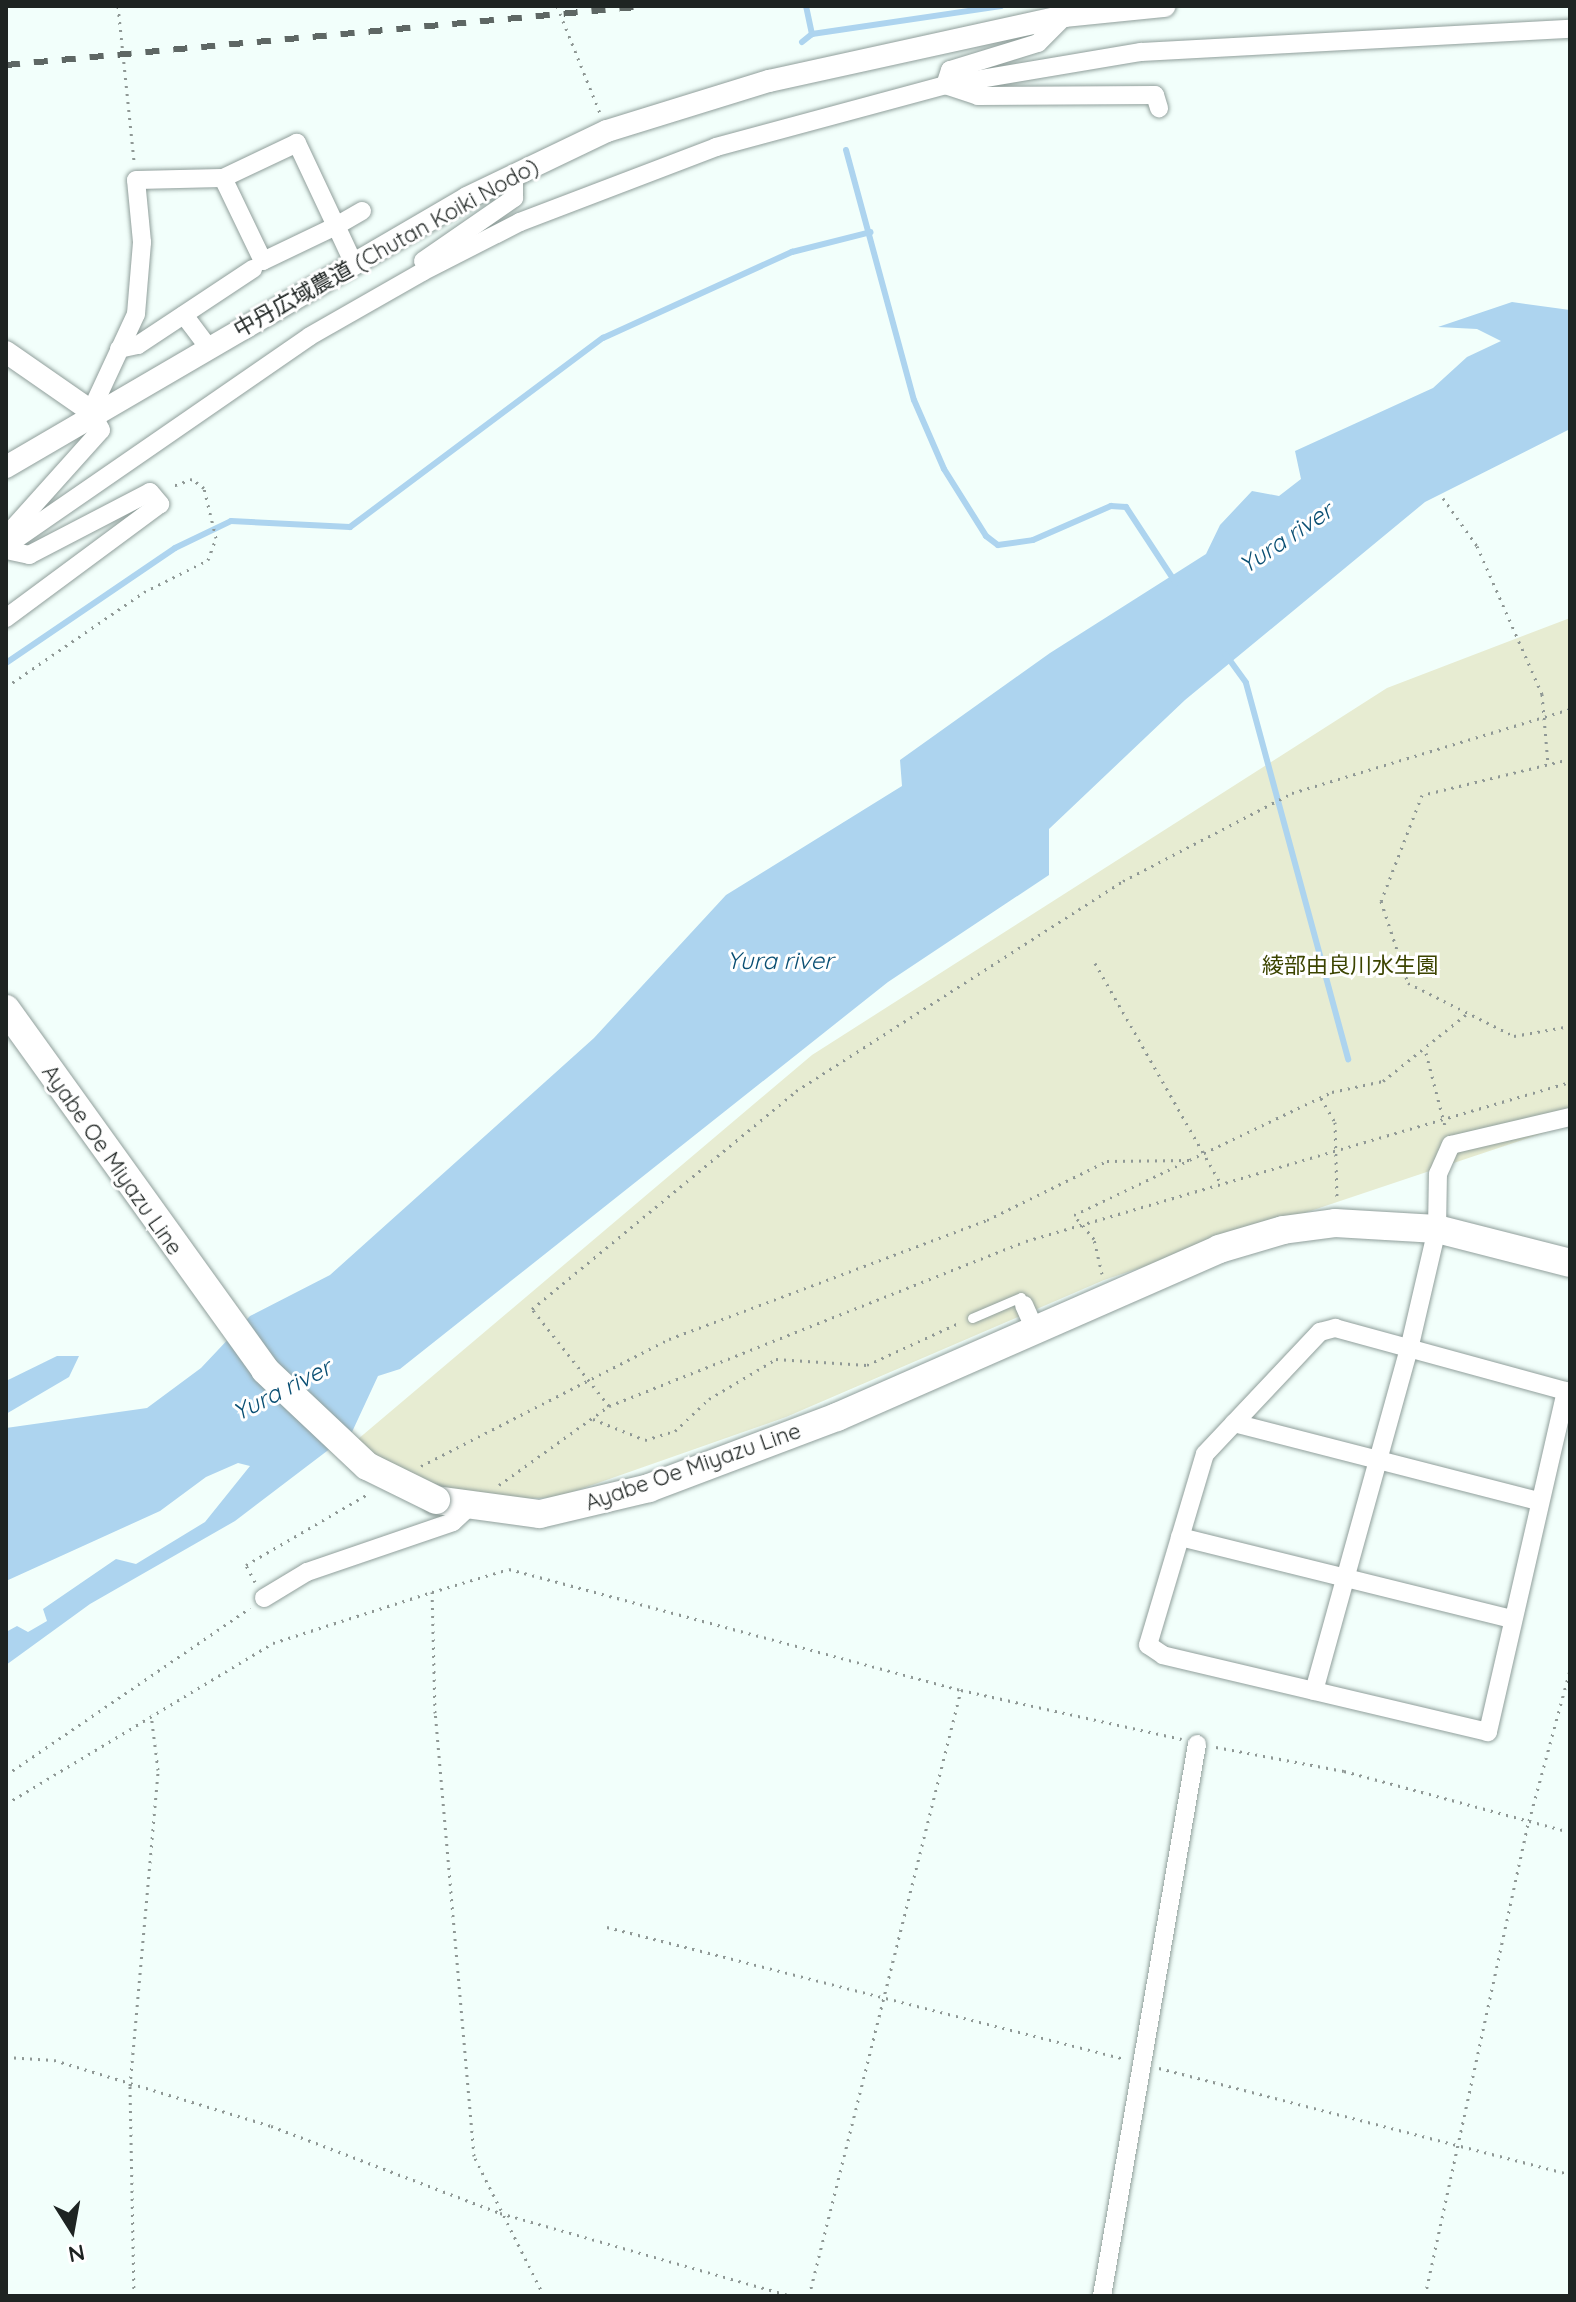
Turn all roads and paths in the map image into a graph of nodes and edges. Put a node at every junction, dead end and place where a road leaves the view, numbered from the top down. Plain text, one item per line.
1 (118, 6) edge
2 (557, 6) edge
3 (1164, 6) edge
4 (1065, 16) junction
5 (1570, 29) edge
6 (945, 85) junction
7 (1159, 108) dead end
8 (607, 131) junction
9 (514, 175) junction
10 (223, 178) junction
11 (136, 180) junction
12 (362, 211) dead end
13 (336, 226) junction
14 (353, 262) junction
15 (253, 269) dead end
16 (422, 272) junction
17 (184, 315) junction
18 (207, 345) junction
19 (119, 349) junction
20 (6, 352) edge
21 (91, 411) junction
22 (6, 467) edge
23 (157, 495) junction
24 (1443, 498) dead end
25 (6, 536) edge
26 (6, 548) edge
27 (6, 618) edge
28 (6, 687) edge
29 (1570, 709) edge
30 (1570, 759) edge
31 (1548, 765) junction
32 (1095, 963) dead end
33 (6, 1009) edge
34 (1468, 1013) junction
35 (1570, 1026) edge
36 (1426, 1051) junction
37 (1570, 1082) edge
38 (1321, 1098) junction
39 (1441, 1116) junction
40 (1570, 1117) edge
41 (1451, 1145) junction
42 (1339, 1148) junction
43 (1203, 1154) junction
44 (1191, 1160) junction
45 (1221, 1184) junction
46 (1335, 1223) junction
47 (1083, 1225) junction
48 (1437, 1229) junction
49 (1570, 1263) edge
50 (1024, 1305) joint
51 (1099, 1306) junction
52 (972, 1318) joint
53 (1036, 1332) junction
54 (1410, 1345) junction
55 (609, 1406) junction
56 (591, 1418) junction
57 (1234, 1423) junction
58 (1373, 1459) junction
59 (414, 1469) dead end
60 (375, 1491) dead end
61 (1537, 1501) junction
62 (467, 1509) junction
63 (1180, 1537) junction
64 (1343, 1577) junction
65 (432, 1592) junction
66 (264, 1598) junction
67 (1512, 1619) junction
68 (1570, 1670) edge
69 (961, 1690) junction
70 (1314, 1691) junction
71 (151, 1714) junction
72 (1197, 1744) junction
73 (6, 1775) edge
74 (6, 1804) edge
75 (1529, 1821) junction
76 (1570, 1832) edge
77 (607, 1927) dead end
78 (885, 1998) junction
79 (6, 2057) edge
80 (1141, 2064) junction
81 (130, 2086) junction
82 (1460, 2146) junction
83 (1570, 2174) edge
84 (500, 2213) junction
85 (134, 2296) edge
86 (544, 2296) edge
87 (791, 2296) edge
88 (809, 2296) edge
89 (1102, 2296) edge
90 (1425, 2296) edge

1 - 11 path
2 - 8 path
3 - 4 street, 中丹広域農道 (Chutan Koiki Nodo)
4 - 6 street
4 - 8 street, 中丹広域農道 (Chutan Koiki Nodo)
5 - 6 street
6 - 7 street
6 - 16 street
8 - 9 street, 中丹広域農道 (Chutan Koiki Nodo)
9 - 14 street, 中丹広域農道 (Chutan Koiki Nodo)
9 - 16 street
10 - 11 street
10 - 13 street
10 - 13 street
11 - 19 street
12 - 13 street
13 - 14 street
14 - 18 street, 中丹広域農道 (Chutan Koiki Nodo)
15 - 17 street
16 - 26 street
17 - 18 street
17 - 19 street
18 - 21 street, 中丹広域農道 (Chutan Koiki Nodo)
19 - 21 street
20 - 21 street
21 - 22 street, 中丹広域農道 (Chutan Koiki Nodo)
21 - 25 street
23 - 26 street
23 - 27 street
23 - 28 path
24 - 31 path
29 - 55 path
30 - 31 path
31 - 34 path
32 - 43 path
33 - 62 main road, Ayabe Oe Miyazu Line, bridge
34 - 35 path
34 - 36 path
36 - 38 path
36 - 39 path
37 - 39 path
38 - 42 path
38 - 43 path
39 - 41 path
39 - 42 path
40 - 41 street
41 - 48 street
42 - 45 path
42 - 46 path
43 - 44 path
43 - 45 path
44 - 47 path
44 - 59 path
45 - 47 path
46 - 48 main road, Ayabe Oe Miyazu Line
46 - 51 main road, Ayabe Oe Miyazu Line
47 - 51 path
47 - 55 path
48 - 49 main road, Ayabe Oe Miyazu Line
48 - 54 street
50 - 52 lane
50 - 53 street
51 - 53 main road, Ayabe Oe Miyazu Line
52 - 56 path
53 - 62 main road, Ayabe Oe Miyazu Line
54 - 57 street
54 - 58 street
54 - 61 street
55 - 56 path
56 - 62 path
57 - 58 street
57 - 63 street
58 - 61 street
58 - 64 street
60 - 66 path
61 - 67 street
62 - 66 street
63 - 64 street
63 - 70 street
64 - 67 street
64 - 70 street
65 - 69 path
65 - 71 path
65 - 84 path
66 - 73 path
67 - 70 street
68 - 75 path
69 - 72 path
69 - 78 path
71 - 74 path
71 - 81 path
72 - 75 path
72 - 80 street
75 - 76 path
75 - 82 path
77 - 78 path
78 - 80 path
78 - 88 path
79 - 81 path
80 - 82 path
80 - 89 street
81 - 84 path
81 - 85 path
82 - 83 path
82 - 90 path
84 - 86 path
84 - 87 path

